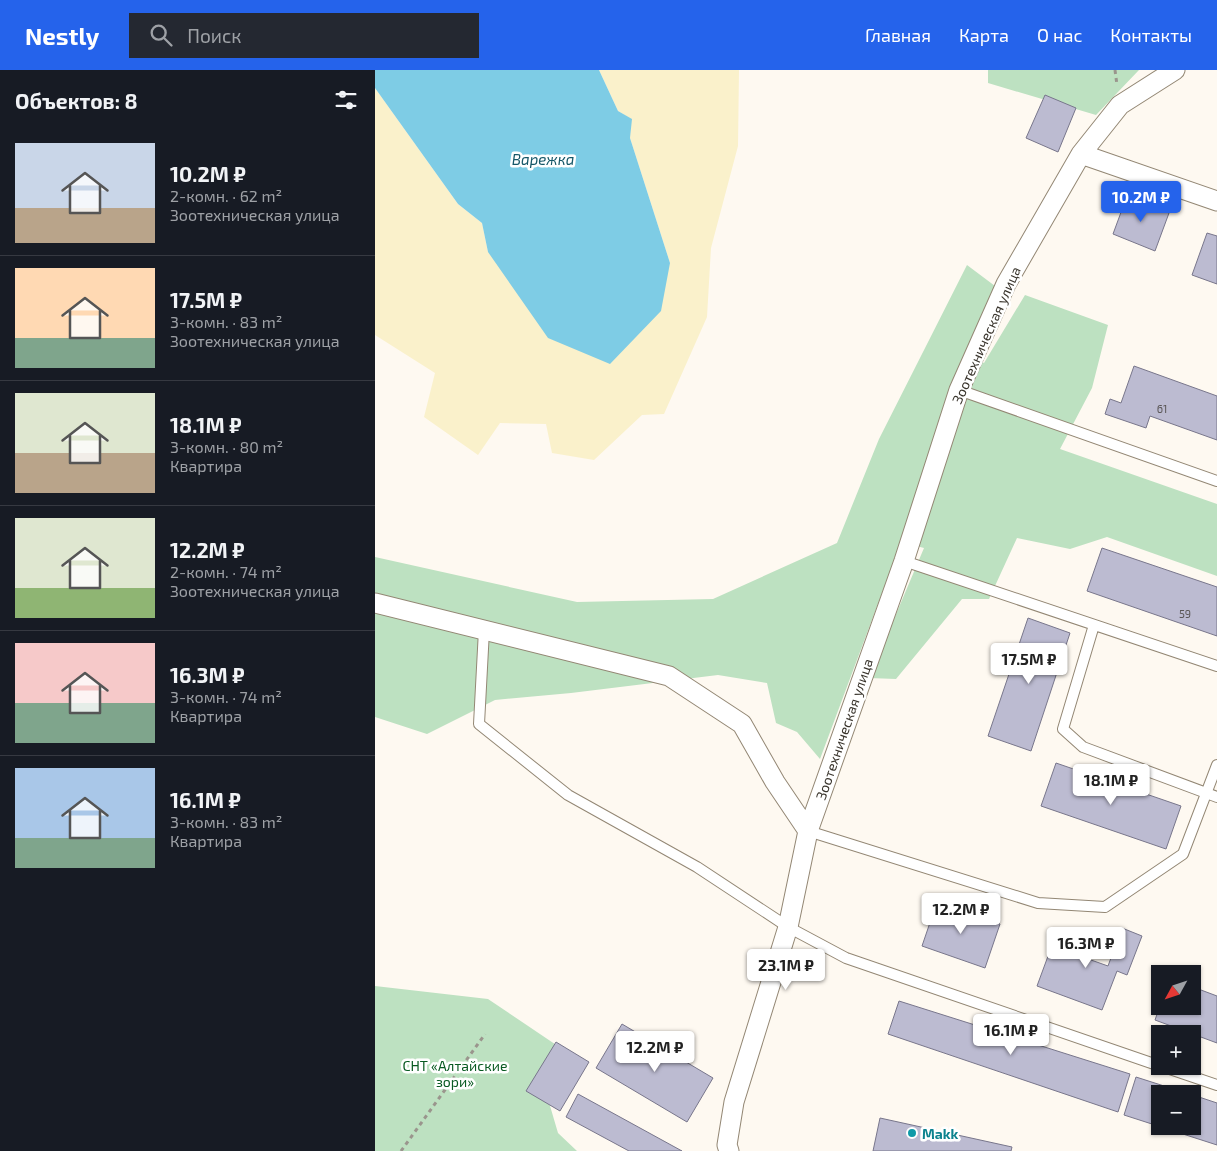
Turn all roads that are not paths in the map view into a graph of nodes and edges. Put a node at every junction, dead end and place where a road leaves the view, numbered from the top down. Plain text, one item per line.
1 (1175, 70) edge
2 (1081, 154) junction
3 (1217, 201) edge
4 (959, 390) junction
5 (1217, 481) edge
6 (904, 561) junction
7 (375, 603) edge
8 (1094, 625) junction
9 (484, 630) junction
10 (1217, 666) edge
11 (1217, 765) edge
12 (1212, 795) edge
13 (808, 831) junction
14 (789, 928) junction
15 (1151, 1063) edge
16 (1188, 1075) edge
17 (1217, 1085) edge
18 (729, 1151) edge

1 - 2 street, Зоотехническая улица
2 - 3 street
2 - 4 street, Зоотехническая улица
4 - 5 lane
4 - 6 street, Зоотехническая улица
6 - 8 lane
6 - 13 street, Зоотехническая улица
7 - 9 street
8 - 10 lane
8 - 12 lane
9 - 13 street
9 - 14 lane
11 - 12 lane
12 - 13 lane
13 - 14 street, Зоотехническая улица
14 - 15 lane
14 - 18 street, Зоотехническая улица
16 - 17 lane

